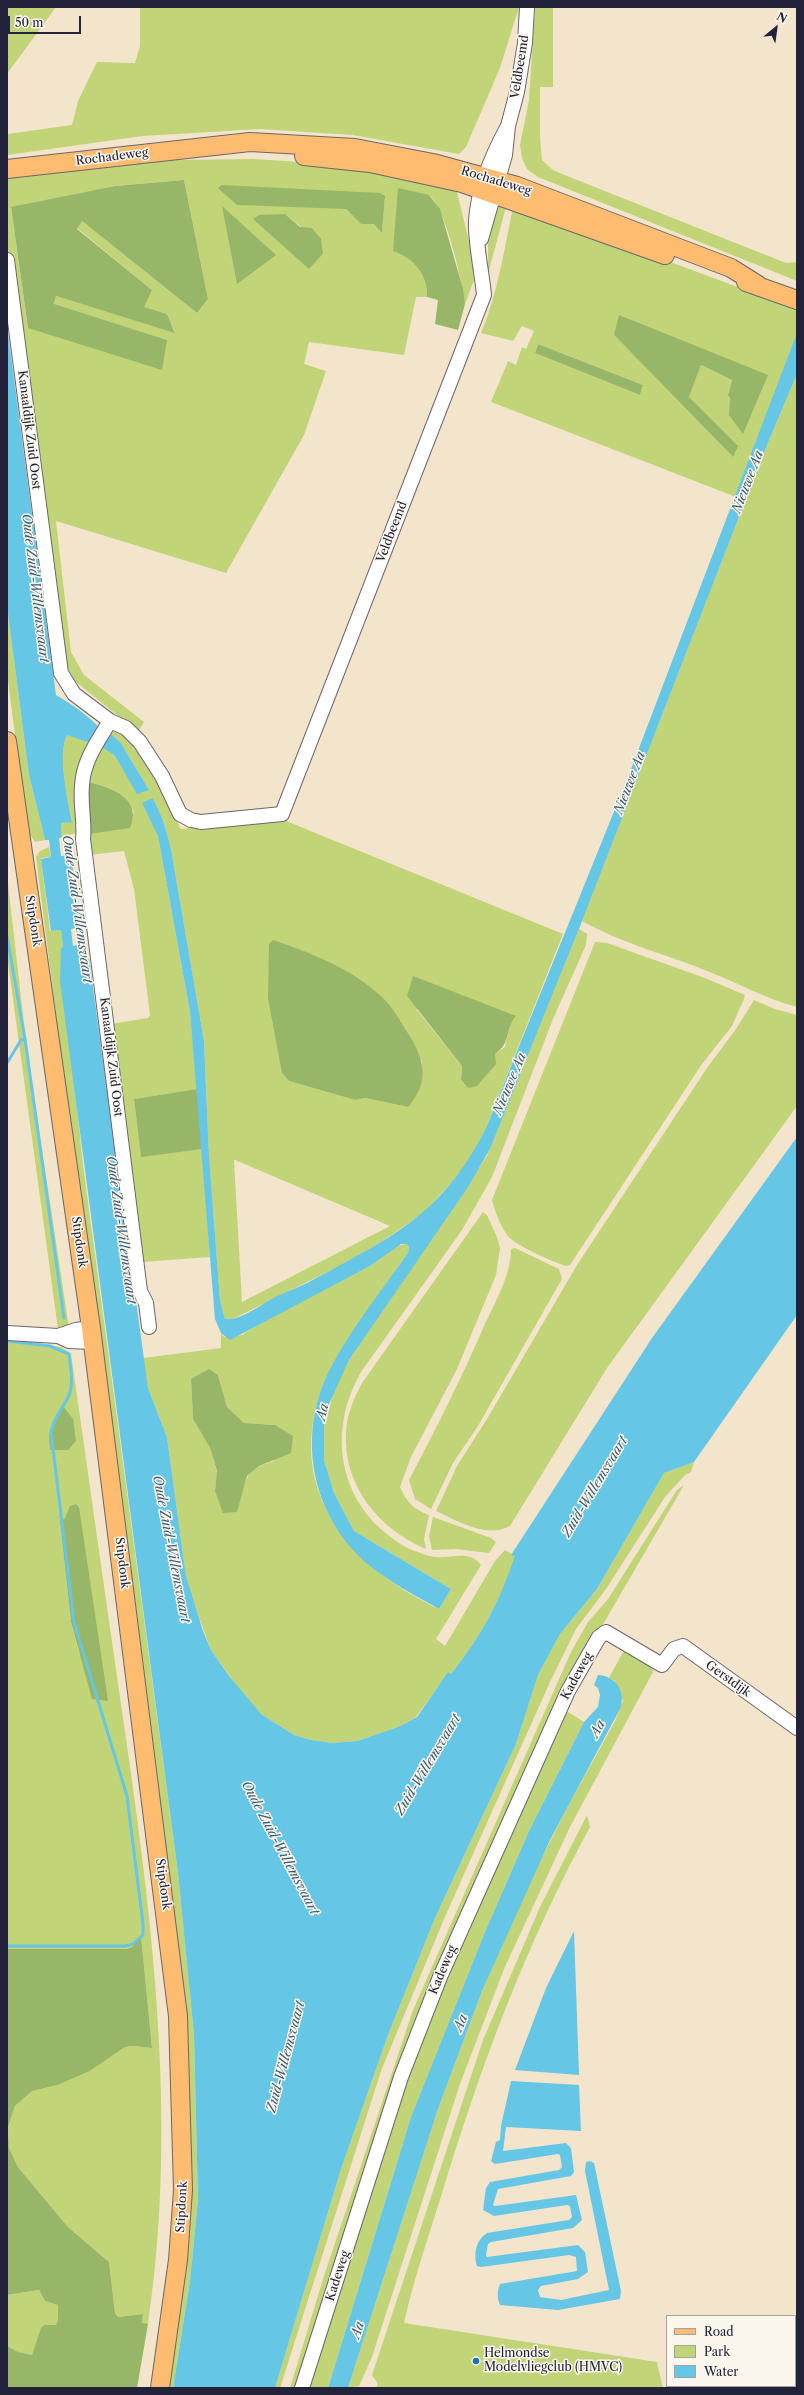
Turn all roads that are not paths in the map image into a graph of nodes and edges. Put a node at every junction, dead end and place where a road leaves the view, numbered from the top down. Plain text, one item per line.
1 (527, 7) edge
2 (9, 169) edge
3 (489, 184) junction
4 (7, 260) edge
5 (797, 300) edge
6 (110, 721) junction
7 (7, 741) edge
8 (282, 814) joint
9 (149, 1328) dead end
10 (7, 1333) edge
11 (92, 1335) junction
12 (662, 1665) joint
13 (797, 1728) edge
14 (160, 2388) edge
15 (302, 2388) edge

1 - 3 street, Veldbeemd
2 - 3 main road, Rochadeweg
3 - 5 main road, Rochadeweg
3 - 8 street, Veldbeemd
4 - 6 street, Kanaaldijk Zuid Oost
6 - 8 street, Kanaaldijk Zuid Oost
6 - 9 street, Kanaaldijk Zuid Oost
7 - 11 main road, Stipdonk
10 - 11 street
11 - 14 main road, Stipdonk
12 - 13 street, Gerstdijk
12 - 15 street, Kadeweg

